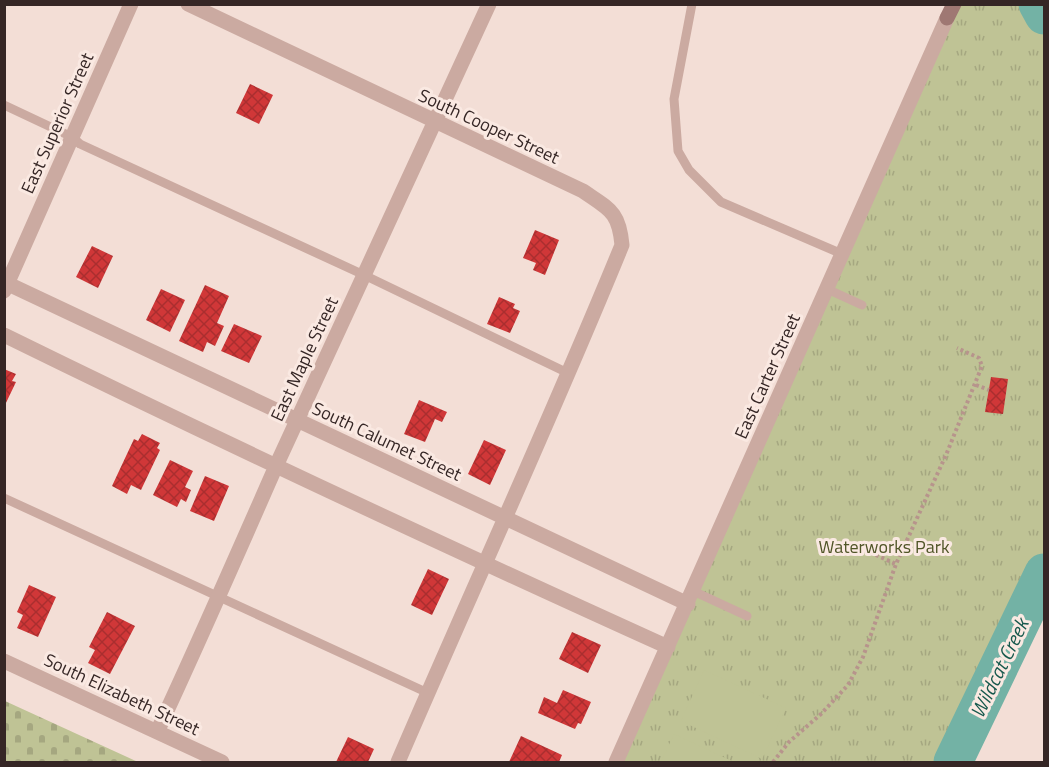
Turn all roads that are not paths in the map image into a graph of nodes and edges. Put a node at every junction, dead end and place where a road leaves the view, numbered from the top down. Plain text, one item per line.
1 (131, 4) edge
2 (188, 4) edge
3 (489, 4) edge
4 (692, 4) edge
5 (951, 11) edge
6 (4, 105) edge
7 (434, 122) junction
8 (72, 136) junction
9 (842, 254) junction
10 (364, 275) junction
11 (6, 285) edge
12 (827, 289) junction
13 (862, 305) dead end
14 (4, 335) edge
15 (570, 374) junction
16 (297, 421) junction
17 (276, 466) junction
18 (4, 498) edge
19 (506, 518) junction
20 (485, 564) junction
21 (220, 596) junction
22 (690, 598) junction
23 (747, 616) dead end
24 (668, 647) junction
25 (4, 661) edge
26 (428, 693) junction
27 (157, 732) junction
28 (222, 762) edge
29 (398, 762) edge
30 (616, 762) edge

1 - 8 street, East Superior Street
2 - 7 street, South Cooper Street
3 - 7 street, East Maple Street
4 - 9 lane
5 - 9 street, East Carter Street
6 - 8 lane
7 - 10 street, East Maple Street
7 - 15 street, South Cooper Street
8 - 10 lane
8 - 11 street, East Superior Street
9 - 12 street, East Carter Street
10 - 15 lane
10 - 16 street, East Maple Street
11 - 16 street, South Calumet Street
12 - 13 lane
12 - 22 street, East Carter Street
14 - 17 street
15 - 19 street, South Cooper Street
16 - 17 street, East Maple Street
16 - 19 street, South Calumet Street
17 - 20 street
17 - 21 street, East Maple Street
18 - 21 lane
19 - 20 street, South Cooper Street
19 - 22 street, South Calumet Street
20 - 24 street
20 - 26 street, South Cooper Street
21 - 26 lane
21 - 27 street, East Maple Street
22 - 23 lane
22 - 24 street, East Carter Street
24 - 30 street, East Carter Street
25 - 27 street, South Elizabeth Street
26 - 29 street, South Cooper Street
27 - 28 street, South Elizabeth Street

